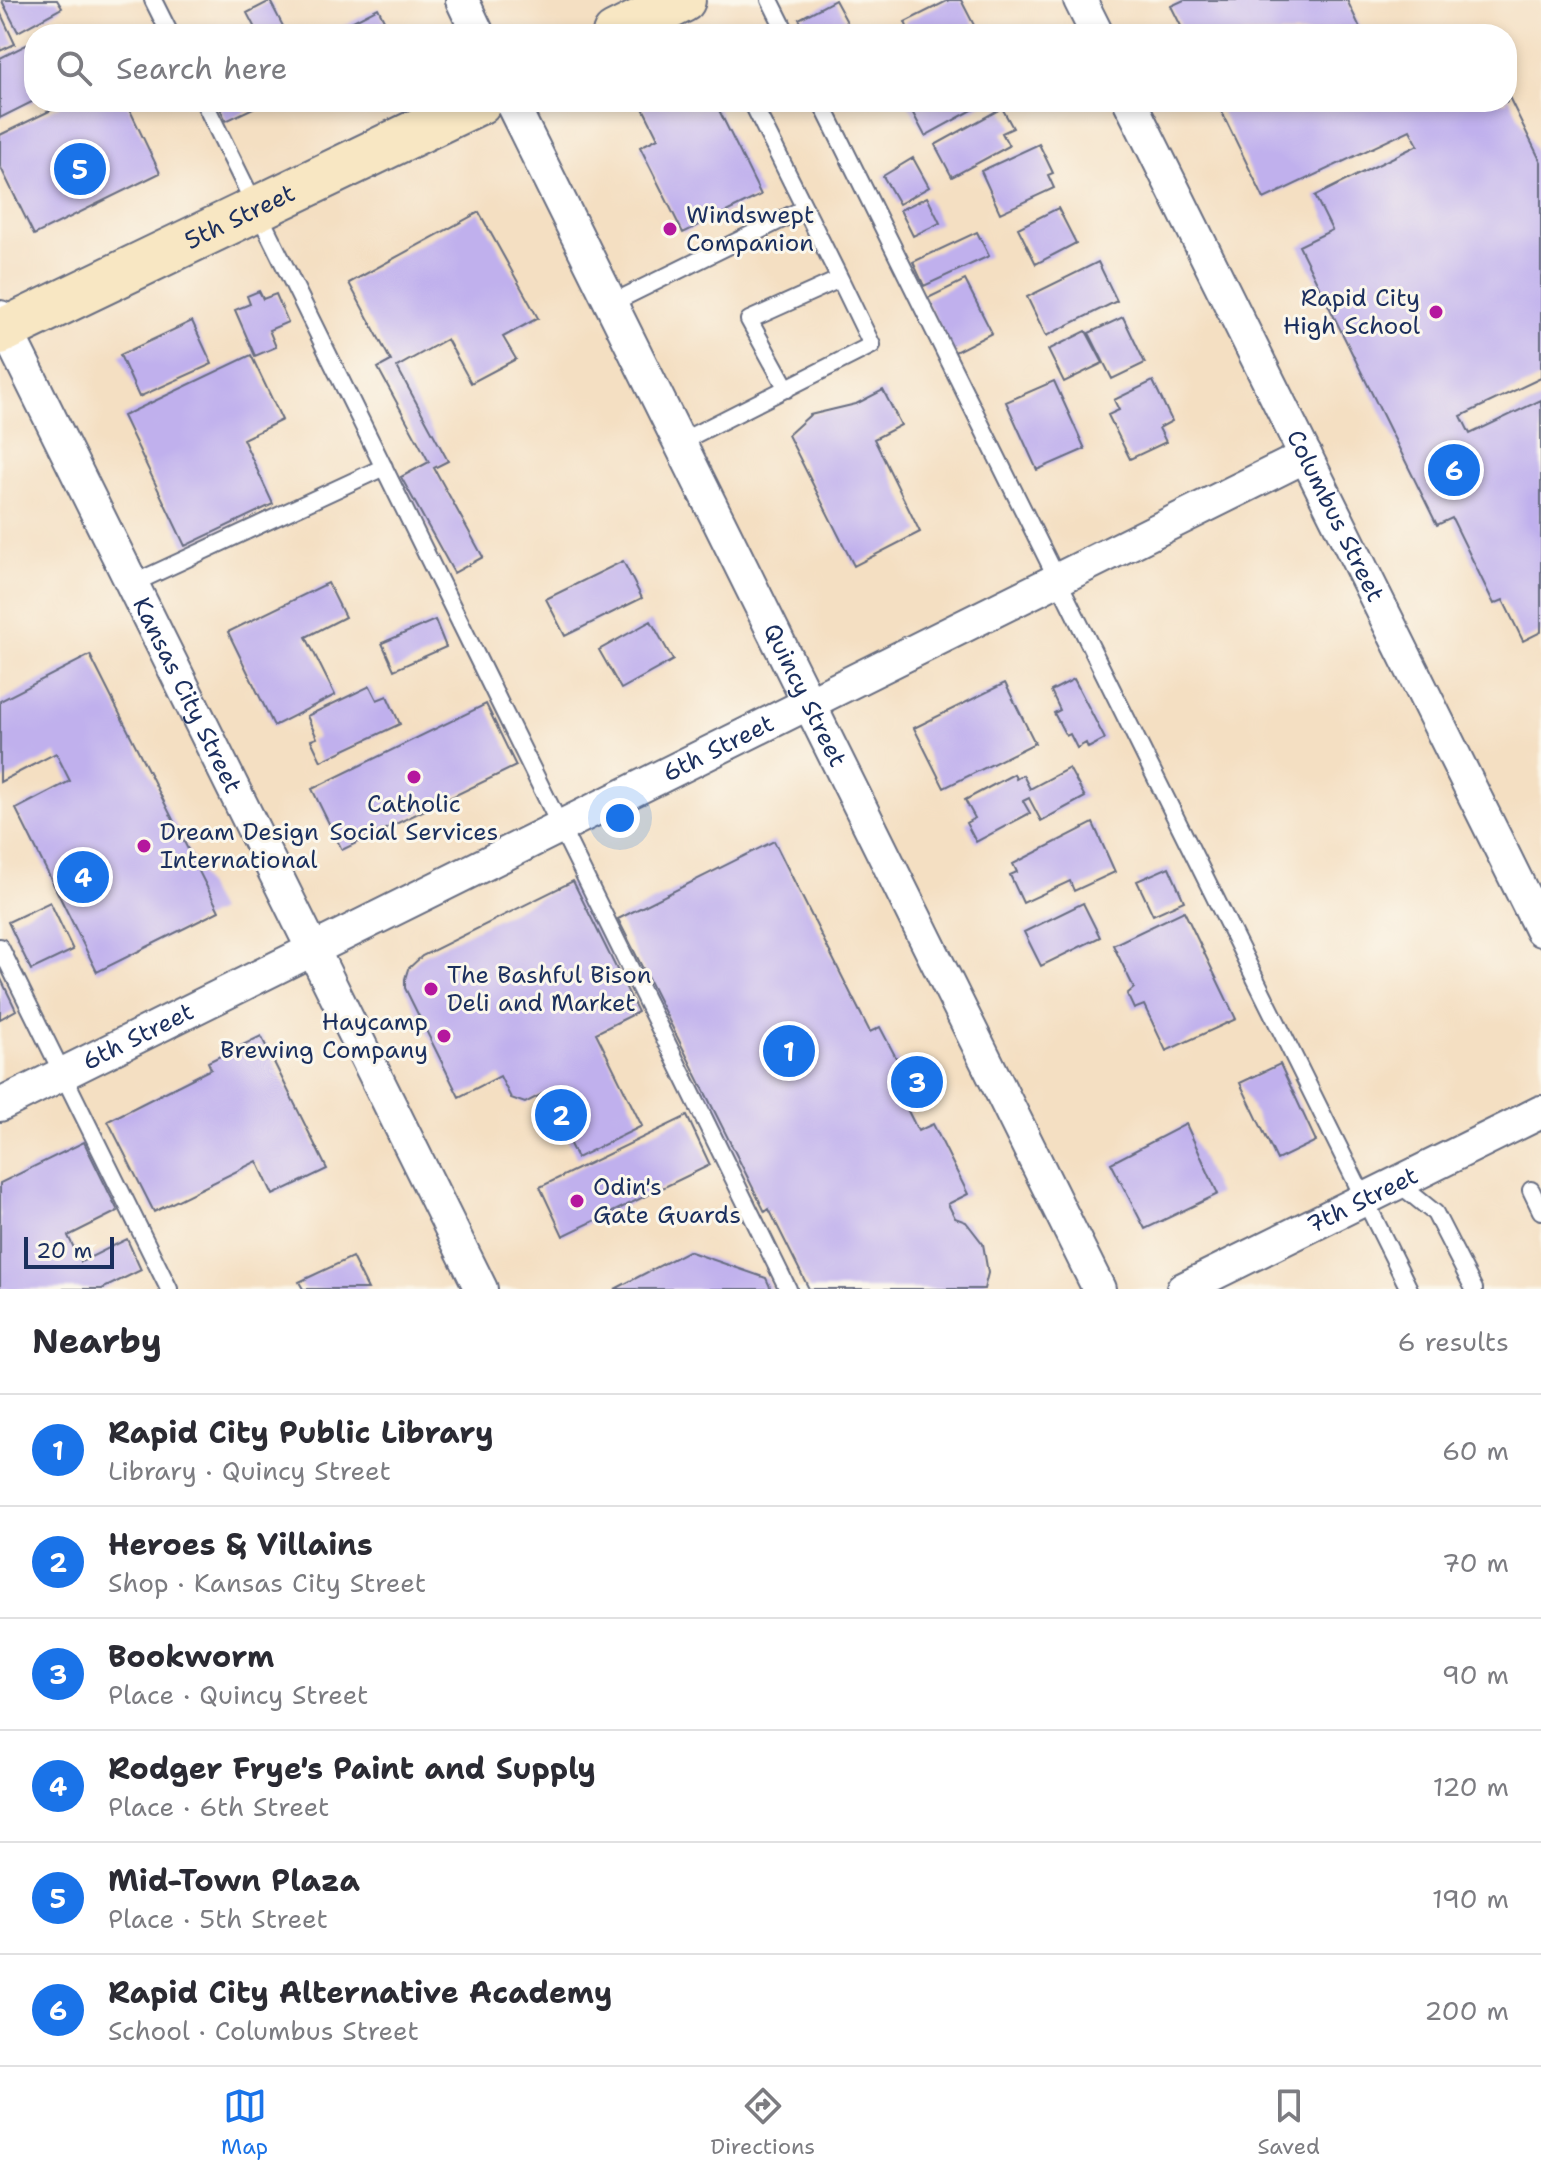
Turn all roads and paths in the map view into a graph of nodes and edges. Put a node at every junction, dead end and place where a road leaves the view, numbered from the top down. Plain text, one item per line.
1 (153, 0) edge
2 (462, 0) edge
3 (683, 0) edge
4 (770, 0) edge
5 (1080, 0) edge
6 (165, 24) edge
7 (473, 24) edge
8 (635, 24) edge
9 (782, 24) edge
10 (1092, 24) edge
11 (209, 112) edge
12 (458, 112) edge
13 (516, 112) edge
14 (757, 112) edge
15 (826, 112) edge
16 (1135, 112) edge
17 (805, 208) junction
18 (256, 209) junction
19 (840, 279) junction
20 (612, 303) junction
21 (2, 326) edge
22 (787, 389) junction
23 (680, 442) junction
24 (1306, 456) junction
25 (384, 467) junction
26 (1060, 579) junction
27 (132, 584) junction
28 (811, 703) junction
29 (562, 827) junction
30 (1541, 930) edge
31 (0, 947) edge
32 (312, 948) junction
33 (63, 1074) junction
34 (0, 1105) edge
35 (1541, 1112) edge
36 (1398, 1183) junction
37 (1531, 1190) dead end
38 (1364, 1200) junction
39 (1541, 1211) edge
40 (169, 1289) edge
41 (481, 1289) edge
42 (788, 1289) edge
43 (1099, 1289) edge
44 (1183, 1289) edge
45 (1409, 1289) edge
46 (1474, 1289) edge

1 - 6 lane
2 - 7 street
3 - 8 main road
4 - 9 lane
5 - 10 street
11 - 18 lane
12 - 18 main road, 5th Street
13 - 20 street, Quincy Street
14 - 17 lane
15 - 26 lane
16 - 24 street, Columbus Street
17 - 19 lane
17 - 20 lane
18 - 21 main road, 5th Street
18 - 25 lane
19 - 22 lane
19 - 22 lane
20 - 23 street, Quincy Street
21 - 27 street, Kansas City Street
22 - 23 lane
23 - 28 street, Quincy Street
24 - 26 street, 6th Street
24 - 30 street, Columbus Street
25 - 27 lane
25 - 29 lane
26 - 28 street, 6th Street
26 - 38 lane
27 - 32 street, Kansas City Street
28 - 29 street, 6th Street
28 - 43 street, Quincy Street
29 - 32 street, 6th Street
29 - 42 lane
31 - 33 lane
32 - 33 street, 6th Street
32 - 41 street, Kansas City Street
33 - 34 street, 6th Street
33 - 40 lane
35 - 36 street, 7th Street
36 - 38 street, 7th Street
36 - 46 lane
37 - 39 lane
38 - 44 street, 7th Street
38 - 45 lane

